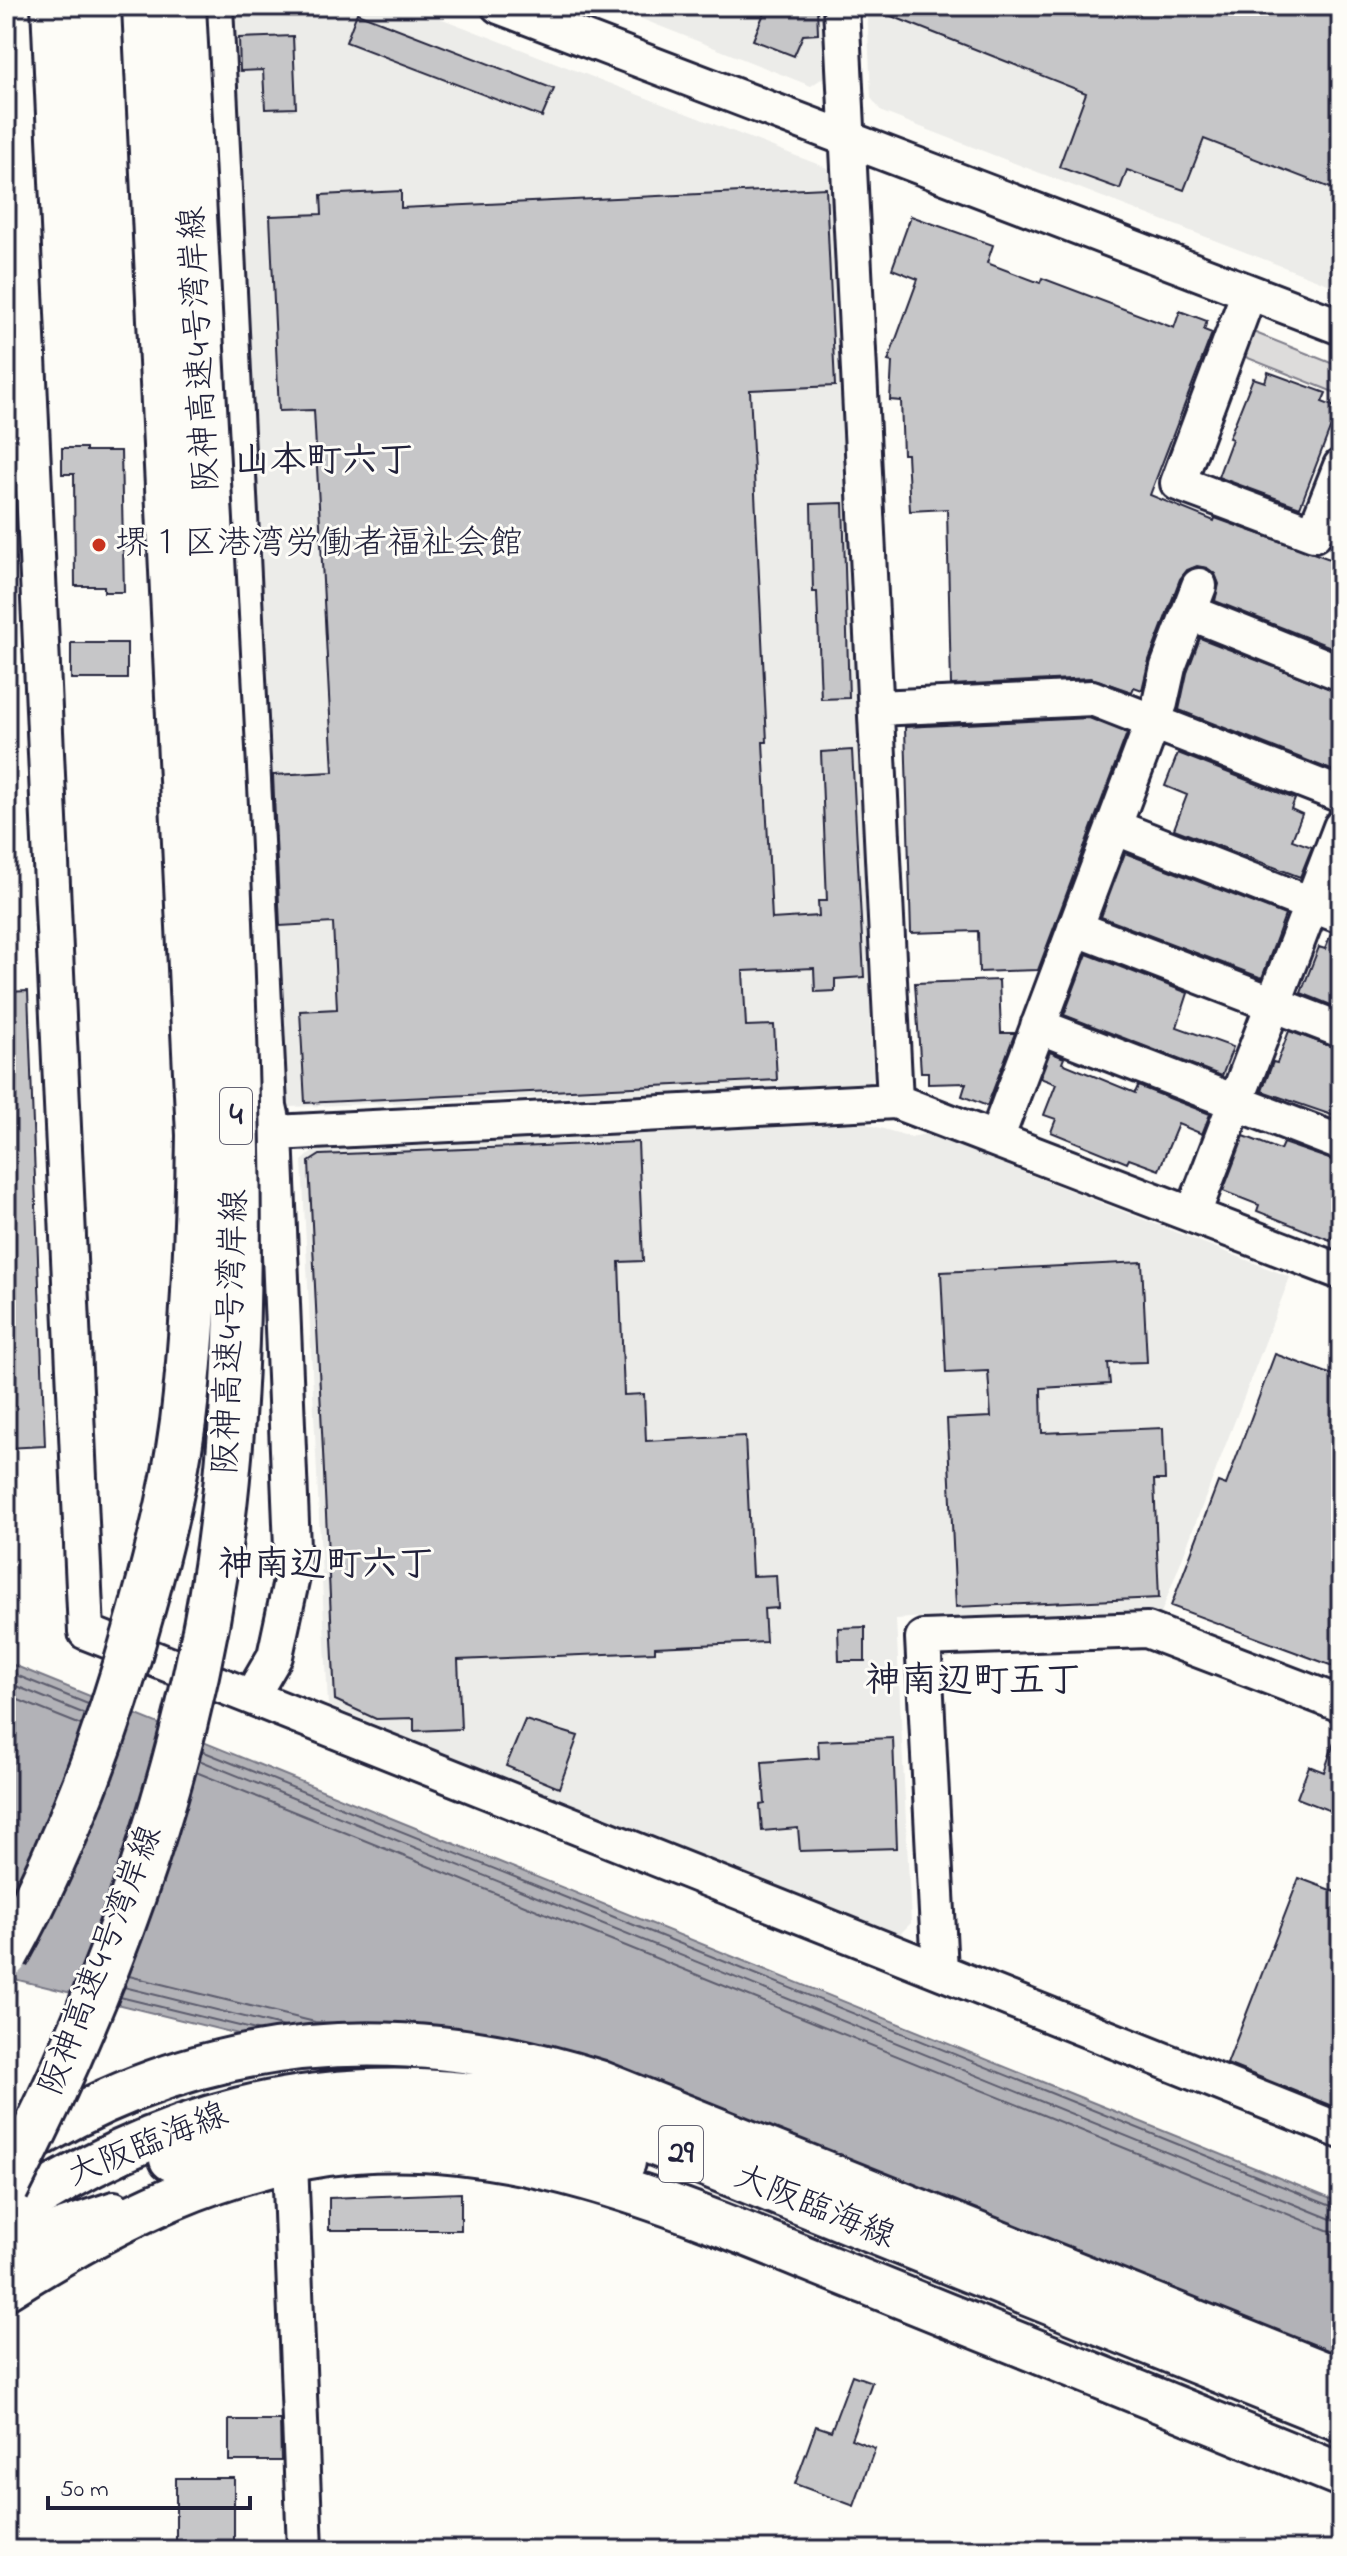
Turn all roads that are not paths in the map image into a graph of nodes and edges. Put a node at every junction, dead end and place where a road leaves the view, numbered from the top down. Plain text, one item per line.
1 (12, 6) edge
2 (145, 6) edge
3 (183, 6) edge
4 (215, 6) edge
5 (499, 6) edge
6 (841, 6) edge
7 (847, 141) junction
8 (1249, 292) junction
9 (1341, 327) edge
10 (1341, 466) edge
11 (1341, 673) edge
12 (877, 708) junction
13 (1153, 722) junction
14 (1341, 795) edge
15 (1114, 827) junction
16 (1341, 827) edge
17 (1325, 910) edge
18 (1075, 928) junction
19 (1272, 1005) junction
20 (1038, 1026) junction
21 (1341, 1030) edge
22 (895, 1101) junction
23 (1235, 1101) junction
24 (275, 1133) junction
25 (996, 1139) junction
26 (1341, 1143) edge
27 (1193, 1214) junction
28 (1341, 1272) edge
29 (251, 1697) junction
30 (1341, 1704) edge
31 (6, 1955) edge
32 (940, 1971) junction
33 (1341, 2131) edge
34 (6, 2156) edge
35 (290, 2161) junction
36 (6, 2189) edge
37 (6, 2220) edge
38 (6, 2242) edge
39 (6, 2288) edge
40 (1341, 2380) edge
41 (1341, 2420) edge
42 (1341, 2438) edge
43 (1341, 2475) edge
44 (305, 2550) edge

1 - 29 street
2 - 31 highway, 阪神高速4号湾岸線 / 4, bridge
3 - 36 highway, 阪神高速4号湾岸線 / 4, bridge
4 - 24 street
5 - 7 street
6 - 7 street
7 - 8 street
7 - 12 street
8 - 9 street
8 - 10 street
11 - 13 street
12 - 13 street
12 - 22 street
13 - 14 street
13 - 15 street
15 - 17 street
15 - 18 street
16 - 17 street
17 - 19 street
18 - 19 street
18 - 20 street
19 - 21 street
19 - 23 street
20 - 23 street
20 - 25 street
22 - 24 street
22 - 25 street
23 - 26 street
23 - 27 street
24 - 29 street
25 - 27 street
27 - 28 street
29 - 32 street
30 - 32 street
32 - 33 street
34 - 40 main road, 大阪臨海線 / 29, bridge
35 - 38 street
35 - 39 main road
35 - 43 main road
35 - 44 street
37 - 41 main road, 大阪臨海線 / 29
37 - 42 main road

